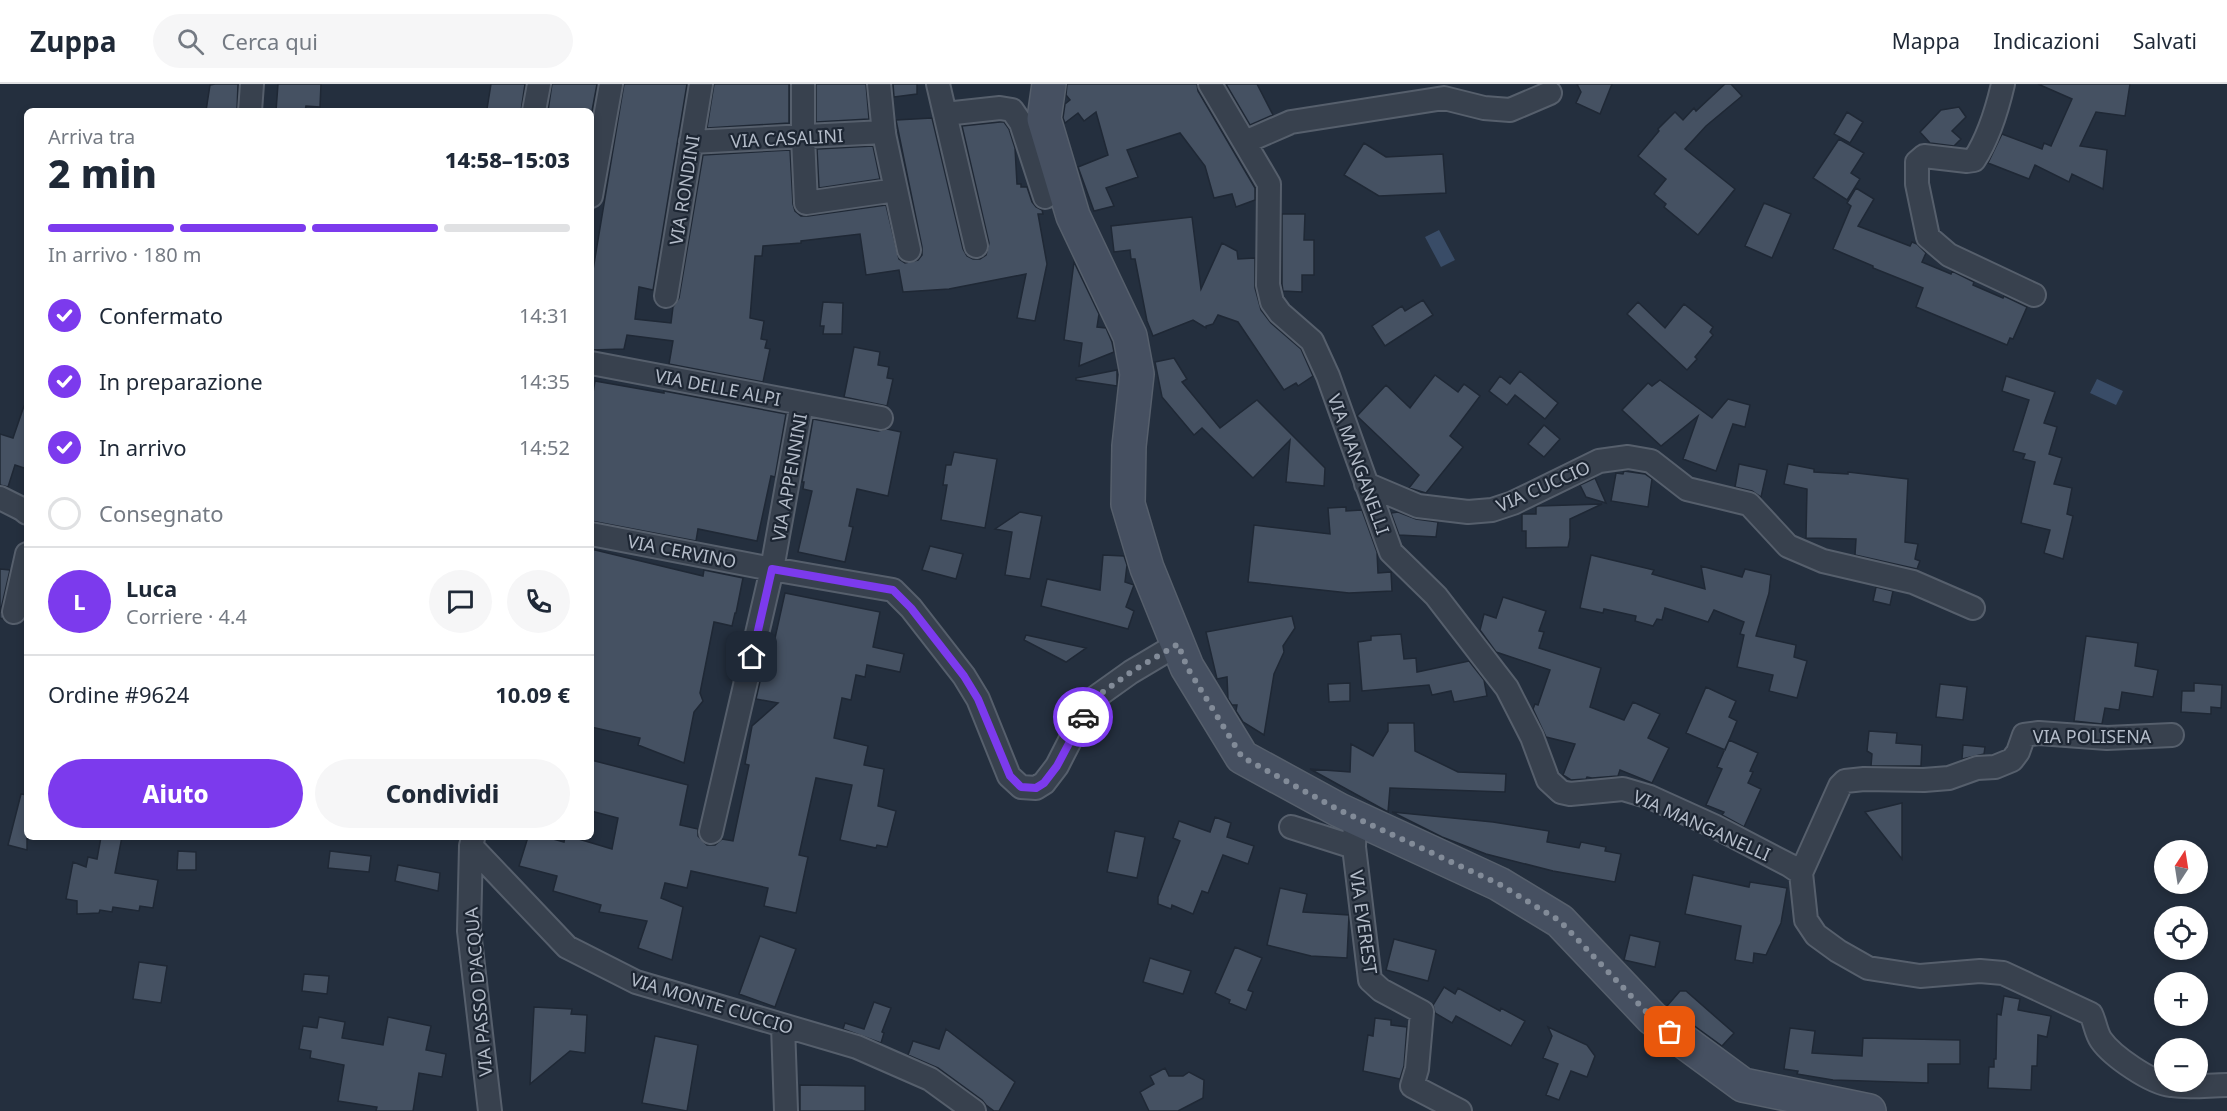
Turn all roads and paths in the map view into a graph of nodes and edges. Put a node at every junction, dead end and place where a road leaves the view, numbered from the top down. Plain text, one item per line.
1 (252, 84) edge
2 (538, 84) edge
3 (611, 84) edge
4 (701, 84) edge
5 (803, 84) edge
6 (879, 84) edge
7 (938, 84) edge
8 (1049, 84) edge
9 (1210, 84) edge
10 (2003, 84) edge
11 (1550, 93) dead end
12 (250, 108) edge
13 (534, 108) edge
14 (945, 114) junction
15 (884, 132) junction
16 (803, 138) junction
17 (691, 142) junction
18 (1245, 142) junction
19 (594, 179) edge
20 (896, 190) junction
21 (1045, 197) dead end
22 (976, 246) dead end
23 (909, 250) dead end
24 (2034, 295) dead end
25 (666, 296) dead end
26 (594, 364) edge
27 (802, 403) junction
28 (881, 418) dead end
29 (1366, 484) junction
30 (0, 498) edge
31 (24, 510) edge
32 (594, 535) edge
33 (24, 567) edge
34 (772, 569) junction
35 (1972, 608) dead end
36 (14, 612) edge
37 (1178, 644) junction
38 (2172, 735) dead end
39 (1291, 827) dead end
40 (711, 832) dead end
41 (1354, 832) junction
42 (472, 841) edge
43 (1801, 873) junction
44 (783, 1026) junction
45 (2227, 1085) edge
46 (490, 1111) edge
47 (786, 1111) edge
48 (974, 1111) edge
49 (1460, 1111) edge
50 (1869, 1111) edge

1 - 12 street
2 - 13 street
3 - 19 street
4 - 17 street, VIA RONDINI
5 - 16 street
6 - 15 street
7 - 14 street
8 - 37 street
9 - 18 street, VIA MANGANELLI
10 - 24 street
11 - 18 street
14 - 21 street
14 - 22 street
15 - 16 street, VIA CASALINI
15 - 20 street
16 - 17 street, VIA CASALINI
16 - 20 street
17 - 25 street, VIA RONDINI
18 - 29 street, VIA MANGANELLI
20 - 23 street
26 - 27 street, VIA DELLE ALPI
27 - 28 street, VIA DELLE ALPI
27 - 34 street, VIA APPENNINI
29 - 35 street, VIA CUCCIO
29 - 43 street, VIA MANGANELLI
30 - 31 street
32 - 34 street, VIA CERVINO
33 - 36 street
34 - 37 street, VIA CERVINO
34 - 40 street, VIA APPENNINI
37 - 41 street
38 - 43 street, VIA POLISENA
39 - 41 street
41 - 49 street, VIA EVEREST
41 - 50 street
42 - 44 street, VIA MONTE CUCCIO
42 - 46 street, VIA PASSO D'ACQUA
43 - 45 street
44 - 47 street
44 - 48 street, VIA MONTE CUCCIO

